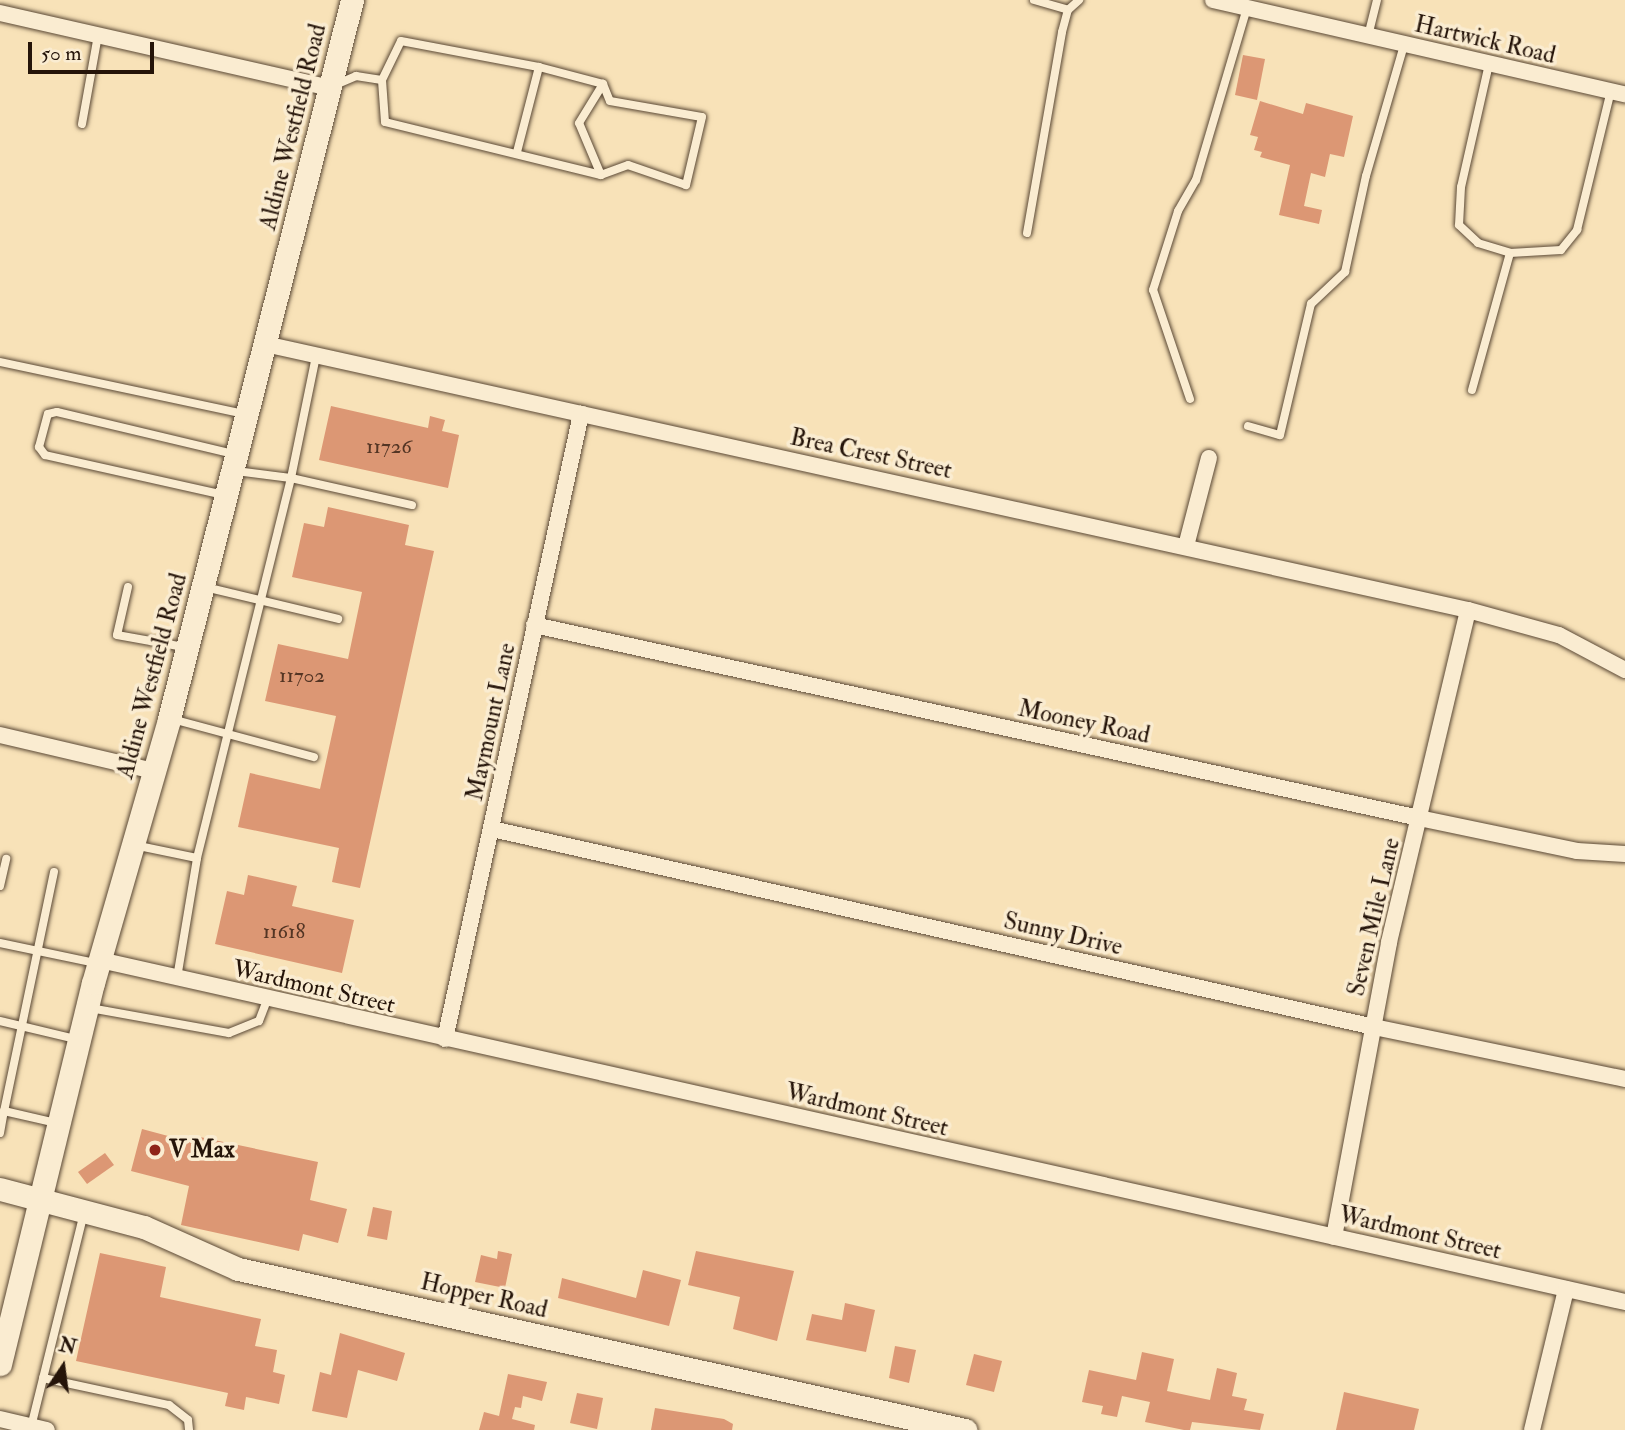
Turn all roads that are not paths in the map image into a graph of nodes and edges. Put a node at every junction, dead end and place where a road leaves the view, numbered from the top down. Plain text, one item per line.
1 (352, 0) edge
2 (1034, 0) edge
3 (1079, 0) edge
4 (1213, 0) edge
5 (1377, 0) edge
6 (1265, 6) edge
7 (1247, 8) junction
8 (1068, 10) junction
9 (0, 13) edge
10 (98, 35) junction
11 (1368, 36) junction
12 (1404, 45) junction
13 (1489, 64) junction
14 (539, 66) junction
15 (382, 80) junction
16 (603, 84) junction
17 (329, 88) junction
18 (1618, 92) edge
19 (82, 124) dead end
20 (517, 152) junction
21 (601, 175) junction
22 (1027, 233) dead end
23 (1510, 253) junction
24 (265, 344) junction
25 (316, 356) junction
26 (0, 362) edge
27 (1472, 390) dead end
28 (1190, 400) dead end
29 (582, 414) junction
30 (248, 415) junction
31 (1248, 426) dead end
32 (1209, 458) dead end
33 (235, 463) junction
34 (291, 478) junction
35 (227, 496) junction
36 (412, 505) dead end
37 (1186, 546) junction
38 (128, 587) dead end
39 (202, 587) junction
40 (261, 600) junction
41 (1468, 610) junction
42 (338, 619) dead end
43 (534, 625) junction
44 (187, 648) junction
45 (1625, 670) edge
46 (169, 719) junction
47 (228, 734) junction
48 (0, 735) edge
49 (314, 757) dead end
50 (154, 771) junction
51 (1419, 818) junction
52 (492, 829) junction
53 (134, 845) junction
54 (1625, 854) edge
55 (197, 858) junction
56 (6, 859) dead end
57 (54, 872) dead end
58 (0, 886) edge
59 (0, 943) edge
60 (37, 951) junction
61 (99, 962) junction
62 (177, 979) junction
63 (267, 1000) junction
64 (88, 1007) junction
65 (0, 1021) edge
66 (22, 1027) junction
67 (1374, 1027) junction
68 (445, 1039) junction
69 (80, 1040) junction
70 (1625, 1079) edge
71 (4, 1111) junction
72 (58, 1123) junction
73 (0, 1133) edge
74 (0, 1189) edge
75 (43, 1199) junction
76 (84, 1210) junction
77 (1334, 1237) junction
78 (1566, 1289) junction
79 (1625, 1302) edge
80 (0, 1364) edge
81 (43, 1378) junction
82 (0, 1419) edge
83 (39, 1428) edge
84 (189, 1430) edge
85 (965, 1430) edge
86 (1532, 1430) edge

1 - 17 main road, Aldine Westfield Road
2 - 8 lane
3 - 8 lane
4 - 7 street, Hartwick Road
5 - 11 lane
6 - 7 street, Hartwick Road
6 - 11 street, Hartwick Road
7 - 28 lane
8 - 22 lane
9 - 10 street
10 - 17 street
10 - 19 lane
11 - 12 street, Hartwick Road
12 - 13 street, Hartwick Road
12 - 31 lane
13 - 18 street, Hartwick Road
13 - 23 lane
14 - 15 lane
14 - 16 lane
14 - 20 lane
15 - 17 lane
15 - 20 lane
16 - 21 lane
16 - 21 lane
17 - 24 main road, Aldine Westfield Road
18 - 23 lane
20 - 21 lane
23 - 27 lane
24 - 25 street, Brea Crest Street
24 - 30 main road, Aldine Westfield Road
25 - 29 street, Brea Crest Street
25 - 34 lane
26 - 30 lane
29 - 37 street, Brea Crest Street
29 - 43 street, Maymount Lane
30 - 33 main road, Aldine Westfield Road
32 - 37 street
33 - 34 lane
33 - 35 main road, Aldine Westfield Road
33 - 35 lane
34 - 36 lane
34 - 40 lane
35 - 39 main road, Aldine Westfield Road
37 - 41 street, Brea Crest Street
38 - 44 lane
39 - 40 lane
39 - 44 main road, Aldine Westfield Road
40 - 42 lane
40 - 47 lane
41 - 45 street, Brea Crest Street
41 - 51 street, Seven Mile Lane
43 - 51 street, Mooney Road
43 - 52 street, Maymount Lane
44 - 46 main road, Aldine Westfield Road
46 - 47 lane
46 - 50 main road, Aldine Westfield Road
47 - 49 lane
47 - 55 lane
48 - 50 street
50 - 53 main road, Aldine Westfield Road
51 - 54 street, Mooney Road
51 - 67 street, Seven Mile Lane
52 - 67 street, Sunny Drive
52 - 68 street, Maymount Lane
53 - 55 lane
53 - 61 main road, Aldine Westfield Road
55 - 62 lane
56 - 58 lane
57 - 60 lane
59 - 60 lane
60 - 61 lane
60 - 66 lane
61 - 62 street, Wardmont Street
61 - 64 main road, Aldine Westfield Road
62 - 63 street, Wardmont Street
63 - 64 lane
63 - 68 street, Wardmont Street
64 - 69 main road, Aldine Westfield Road
65 - 66 lane
66 - 69 lane
66 - 71 lane
67 - 70 street, Sunny Drive
67 - 77 street, Seven Mile Lane
68 - 77 street, Wardmont Street
69 - 72 main road, Aldine Westfield Road
71 - 72 lane
71 - 73 lane
72 - 75 main road, Aldine Westfield Road
74 - 75 main road, Hopper Road
75 - 76 main road, Hopper Road
75 - 80 main road, Aldine Westfield Road
76 - 81 lane
76 - 85 main road, Hopper Road
77 - 78 street, Wardmont Street
78 - 79 street, Wardmont Street
78 - 86 street
81 - 83 lane
81 - 84 lane
82 - 83 street

